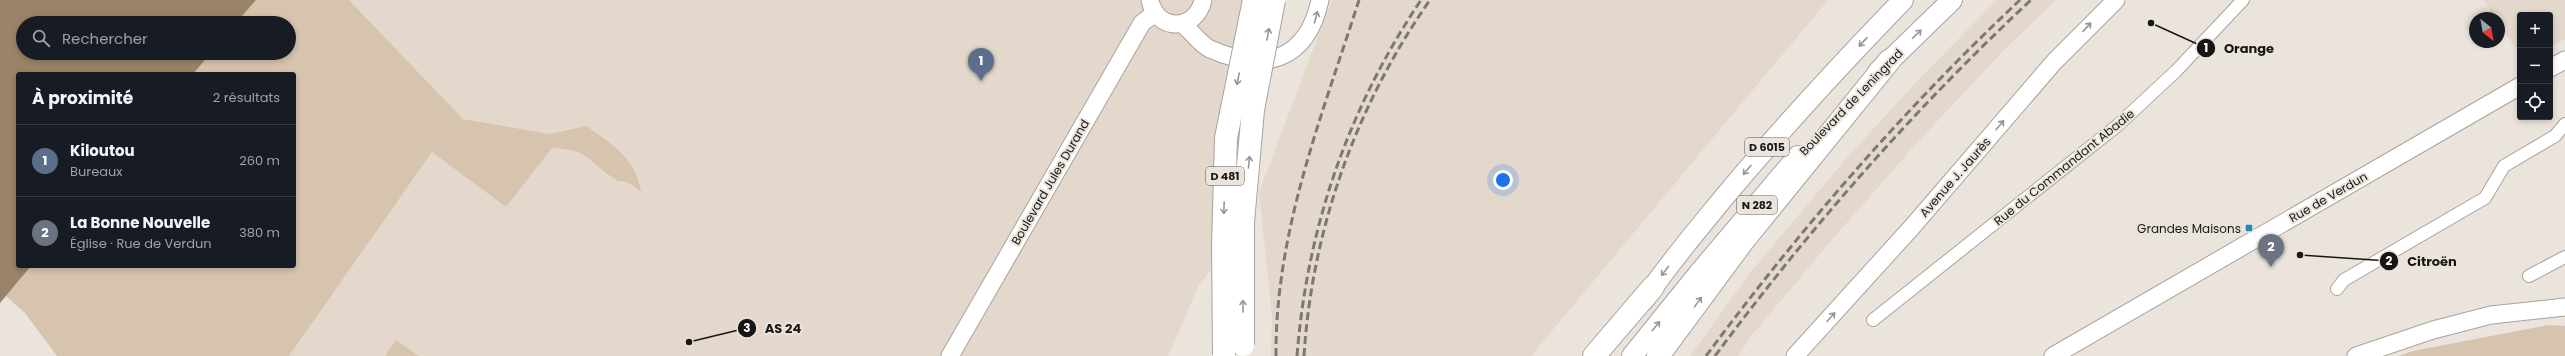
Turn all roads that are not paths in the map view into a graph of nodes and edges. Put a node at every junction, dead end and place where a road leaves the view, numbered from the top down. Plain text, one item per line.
1 (1203, 0) edge
2 (1254, 0) edge
3 (1274, 0) edge
4 (1320, 0) edge
5 (1952, 0) edge
6 (2116, 0) edge
7 (2243, 0) edge
8 (1153, 7) edge
9 (1896, 7) edge
10 (1183, 24) junction
11 (2565, 60) edge
12 (1889, 61) junction
13 (2553, 66) edge
14 (2517, 88) edge
15 (2565, 124) edge
16 (2565, 257) edge
17 (2529, 276) dead end
18 (1653, 287) junction
19 (2337, 289) dead end
20 (2565, 307) edge
21 (1873, 320) dead end
22 (1802, 352) edge
23 (1234, 353) edge
24 (950, 356) edge
25 (1594, 356) edge
26 (1606, 356) edge
27 (1632, 356) edge
28 (1658, 356) edge
29 (2052, 356) edge
30 (2356, 356) edge

1 - 10 main road
2 -> 23 highway, D 481, bridge
23 -> 3 highway, D 481, bridge
10 -> 4 main road
12 -> 5 main road, Boulevard de Leningrad / D 6015
22 -> 6 main road, Avenue J. Jaurès
7 - 21 street, Rue du Commandant Abadie
8 - 10 main road
8 - 24 main road, Boulevard Jules Durand
9 -> 18 main road, D 6015
11 - 13 main road
27 -> 12 main road, Boulevard de Leningrad / N 282
28 -> 12 highway, D 6015
14 - 29 main road, Rue de Verdun
15 - 19 street
16 - 17 street
18 - 25 highway, D 6015
18 - 26 main road
20 - 30 main road

